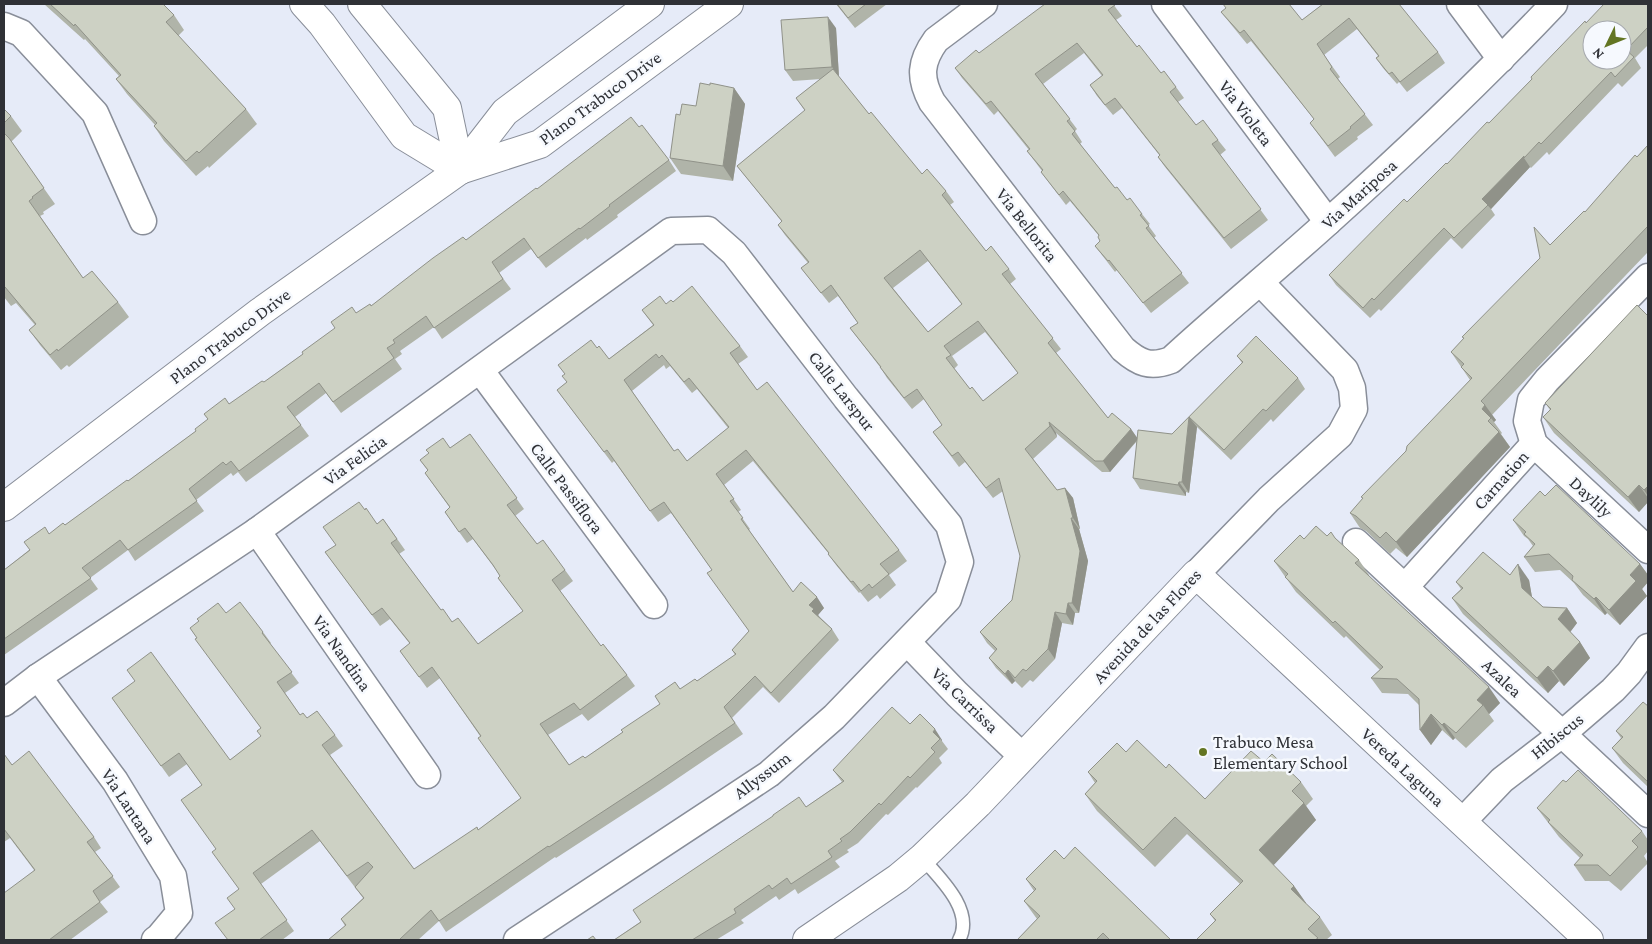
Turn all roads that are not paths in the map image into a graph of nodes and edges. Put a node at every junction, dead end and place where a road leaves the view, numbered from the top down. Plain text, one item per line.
1 (304, 4) edge
2 (362, 4) edge
3 (650, 4) edge
4 (729, 4) edge
5 (984, 4) edge
6 (1165, 4) edge
7 (1460, 4) edge
8 (1554, 4) edge
9 (4, 26) edge
10 (1502, 59) junction
11 (460, 170) junction
12 (143, 221) dead end
13 (1328, 222) junction
14 (708, 230) joint
15 (1260, 282) junction
16 (1646, 285) edge
17 (1151, 365) joint
18 (480, 370) junction
19 (1534, 444) junction
20 (4, 508) edge
21 (257, 531) junction
22 (1356, 542) dead end
23 (1648, 550) edge
24 (960, 562) joint
25 (1196, 574) junction
26 (1405, 587) junction
27 (654, 605) dead end
28 (908, 642) junction
29 (1648, 647) edge
30 (38, 678) junction
31 (4, 703) edge
32 (1562, 734) junction
33 (1023, 757) junction
34 (427, 775) dead end
35 (1648, 814) edge
36 (1462, 822) junction
37 (922, 858) junction
38 (155, 940) edge
39 (517, 940) edge
40 (807, 940) edge
41 (959, 940) edge
42 (1589, 940) edge

1 - 11 street
2 - 11 street
3 - 11 street, Plano Trabuco Drive
4 - 11 street, Plano Trabuco Drive
5 - 17 street, Via Bellorita
6 - 13 street, Via Violeta
7 - 10 street
8 - 10 street, Via Mariposa
9 - 12 street
10 - 13 street, Via Mariposa
11 - 20 street, Plano Trabuco Drive
13 - 15 street, Via Mariposa
14 - 18 street, Via Felicia
14 - 24 street, Calle Larspur
15 - 17 street, Via Mariposa
15 - 25 street, Avenida de las Flores
16 - 19 street, Carnation
18 - 21 street, Via Felicia
18 - 27 street, Calle Passiflora
19 - 23 street, Daylily
19 - 26 street, Carnation
21 - 30 street, Via Felicia
21 - 34 street, Via Nandina
22 - 26 street, Azalea
24 - 28 street, Allyssum
25 - 33 street, Avenida de las Flores
25 - 36 street, Vereda Laguna
26 - 32 street, Azalea
28 - 33 street, Via Carrissa
28 - 39 street, Allyssum
29 - 32 street, Hibiscus
30 - 31 street, Via Felicia
30 - 38 street, Via Lantana
32 - 35 street, Azalea
32 - 36 street, Hibiscus
33 - 37 street, Avenida de las Flores
36 - 42 street, Vereda Laguna
37 - 40 street, Avenida de las Flores
37 - 41 lane

